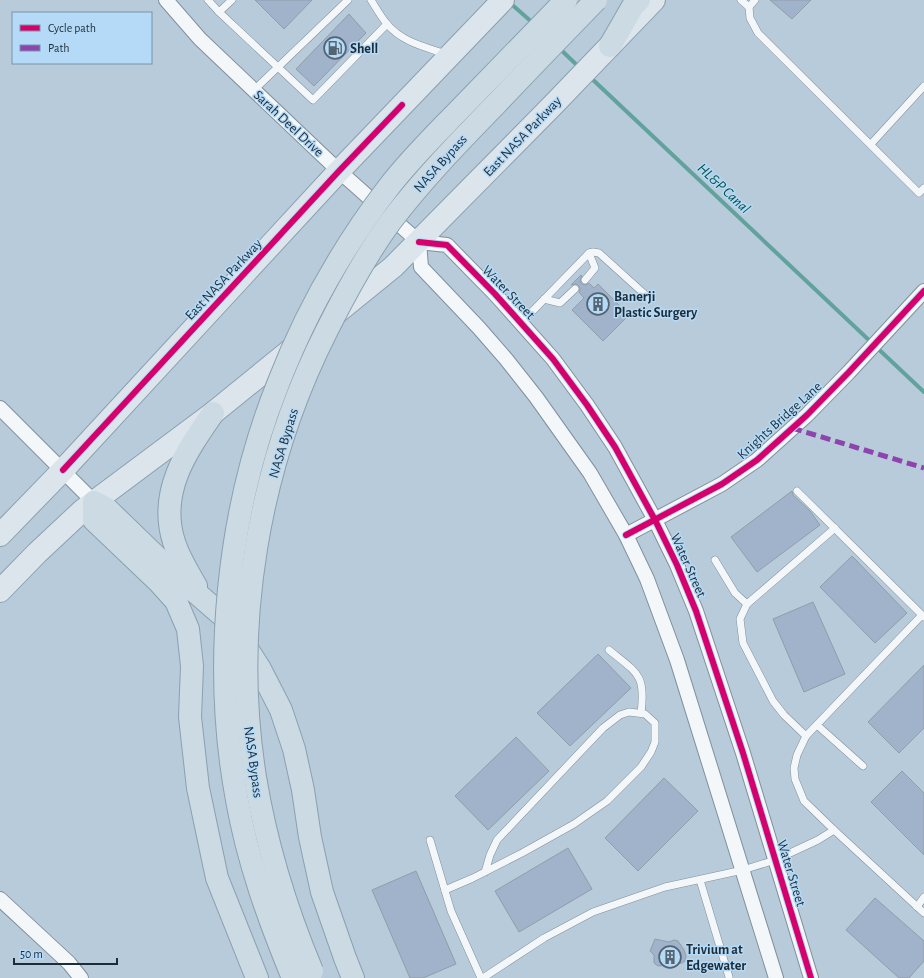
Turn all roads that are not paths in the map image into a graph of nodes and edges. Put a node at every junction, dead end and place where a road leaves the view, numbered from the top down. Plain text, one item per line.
1 (166, 0) edge
2 (208, 0) edge
3 (232, 0) edge
4 (348, 0) edge
5 (371, 0) edge
6 (503, 0) edge
7 (566, 0) edge
8 (596, 0) edge
9 (639, 0) edge
10 (654, 0) edge
11 (741, 0) edge
12 (755, 0) edge
13 (749, 7) junction
14 (219, 12) junction
15 (387, 24) junction
16 (610, 46) junction
17 (450, 56) junction
18 (278, 68) junction
19 (924, 86) edge
20 (254, 90) junction
21 (871, 144) junction
22 (339, 171) junction
23 (922, 193) edge
24 (418, 242) junction
25 (589, 253) junction
26 (585, 280) dead end
27 (575, 289) dead end
28 (924, 291) edge
29 (544, 299) junction
30 (650, 299) dead end
31 (522, 322) junction
32 (0, 408) edge
33 (213, 413) junction
34 (63, 470) junction
35 (797, 491) dead end
36 (94, 502) junction
37 (655, 520) junction
38 (835, 528) junction
39 (0, 535) edge
40 (626, 536) junction
41 (715, 560) dead end
42 (0, 591) edge
43 (204, 599) junction
44 (747, 604) junction
45 (923, 616) edge
46 (609, 650) dead end
47 (641, 713) junction
48 (817, 725) junction
49 (806, 736) junction
50 (863, 766) dead end
51 (834, 830) junction
52 (430, 840) dead end
53 (775, 860) junction
54 (743, 870) junction
55 (486, 872) junction
56 (700, 880) junction
57 (445, 890) junction
58 (924, 897) edge
59 (0, 899) edge
60 (917, 906) junction
61 (924, 913) edge
62 (307, 976) edge
63 (729, 977) dead end
64 (81, 978) edge
65 (257, 978) edge
66 (353, 978) edge
67 (482, 978) edge
68 (776, 978) edge
69 (811, 978) edge

1 - 20 street, Sarah Deel Drive
2 - 14 lane
3 - 14 lane
4 - 18 lane
5 - 15 lane
6 - 17 main road, East NASA Parkway
7 - 62 highway, NASA Bypass, bridge
8 - 62 highway, NASA Bypass, bridge
9 - 16 highway
10 - 16 main road, East NASA Parkway
11 - 13 lane
12 - 13 lane
13 - 21 lane
14 - 18 lane
15 - 17 lane
15 - 18 lane
16 - 24 main road, East NASA Parkway
17 - 22 main road, East NASA Parkway
18 - 20 lane
19 - 21 lane
20 - 22 street, Sarah Deel Drive
21 - 23 lane
22 - 24 street, Sarah Deel Drive
22 - 34 main road, East NASA Parkway
24 - 31 street, Water Street
24 - 33 main road, East NASA Parkway
24 - 40 street
25 - 26 lane
25 - 29 lane
25 - 30 lane
27 - 29 lane
28 - 37 street, Knights Bridge Lane
29 - 31 lane
31 - 37 street, Water Street
32 - 34 street
33 - 36 main road, East NASA Parkway
33 - 43 highway
34 - 36 street
34 - 39 main road, East NASA Parkway
35 - 38 lane
36 - 42 main road, East NASA Parkway
36 - 43 highway
36 - 65 highway
37 - 40 street, Knights Bridge Lane
37 - 53 street, Water Street
38 - 44 lane
38 - 45 lane
40 - 54 street
41 - 44 lane
43 - 66 highway
44 - 49 lane
45 - 48 lane
46 - 47 lane
47 - 55 lane
47 - 55 lane
48 - 49 lane
48 - 50 lane
49 - 51 lane
51 - 53 lane
51 - 60 lane
52 - 57 lane
53 - 54 lane
53 - 69 street, Water Street
54 - 56 lane
54 - 68 street
55 - 57 lane
56 - 63 lane
56 - 67 lane
57 - 67 lane
58 - 60 lane
59 - 64 street
60 - 61 lane

